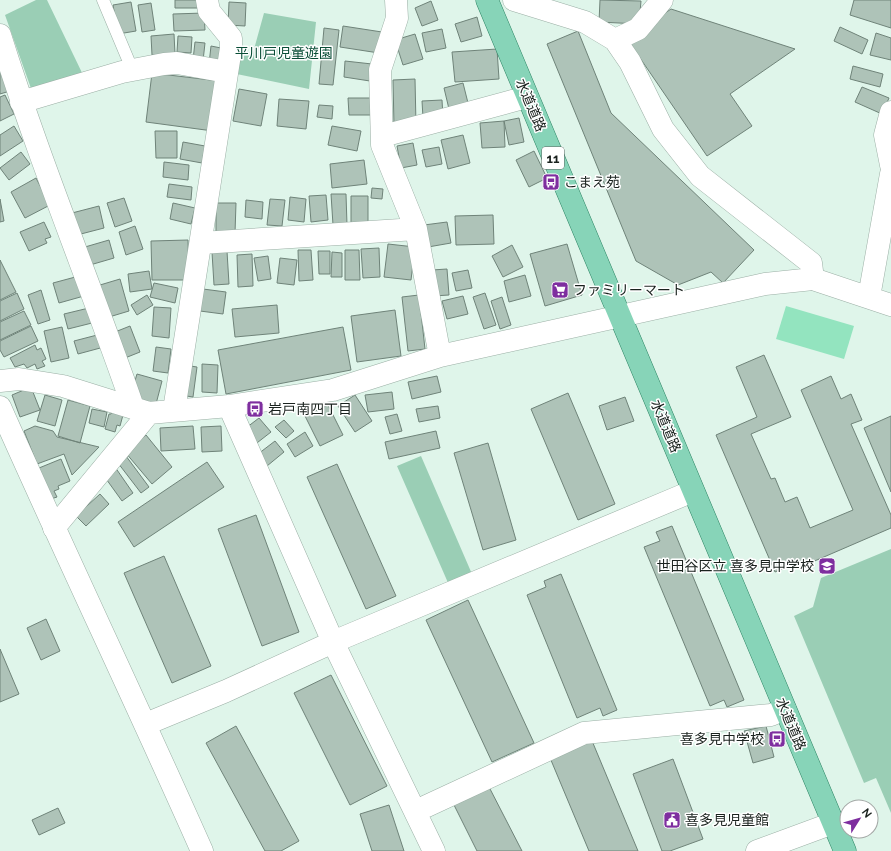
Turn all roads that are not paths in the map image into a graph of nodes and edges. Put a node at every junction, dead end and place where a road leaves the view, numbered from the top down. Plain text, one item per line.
1 (103, 0) edge
2 (207, 0) edge
3 (396, 0) edge
4 (487, 0) edge
5 (514, 0) edge
6 (662, 0) edge
7 (0, 35) edge
8 (615, 40) junction
9 (132, 69) junction
10 (227, 72) junction
11 (527, 97) junction
12 (21, 102) junction
13 (891, 112) edge
14 (383, 136) junction
15 (891, 166) edge
16 (891, 174) edge
17 (416, 229) junction
18 (200, 243) junction
19 (813, 279) junction
20 (869, 297) junction
21 (891, 305) edge
22 (619, 315) junction
23 (440, 356) junction
24 (0, 381) edge
25 (229, 406) junction
26 (0, 407) edge
27 (141, 410) junction
28 (174, 410) junction
29 (693, 491) junction
30 (54, 528) junction
31 (333, 642) junction
32 (785, 709) junction
33 (146, 724) junction
34 (416, 811) junction
35 (833, 823) junction
36 (202, 851) edge
37 (434, 851) edge
38 (757, 851) edge
39 (846, 851) edge

1 - 9 lane
2 - 10 street
3 - 14 street
4 - 11 main road, 水道道路 / 11
5 - 8 street
6 - 8 street
7 - 12 street
8 - 19 street
9 - 10 street
9 - 12 street
10 - 18 street
11 - 14 street
11 - 22 main road, 水道道路 / 11
12 - 27 street
13 - 15 street
14 - 17 street
16 - 20 street
17 - 18 street
17 - 23 street
18 - 28 street
19 - 20 street
19 - 22 street
20 - 21 street
22 - 23 street
22 - 29 main road, 水道道路 / 11
23 - 25 street
24 - 27 street
25 - 28 street
25 - 31 street
26 - 30 street
27 - 28 street
27 - 30 street
29 - 31 street
29 - 32 main road, 水道道路 / 11
30 - 33 street
31 - 33 street
31 - 34 street
32 - 34 street
32 - 35 main road, 水道道路 / 11
33 - 36 street
34 - 37 street
35 - 38 street
35 - 39 main road, 水道道路 / 11

